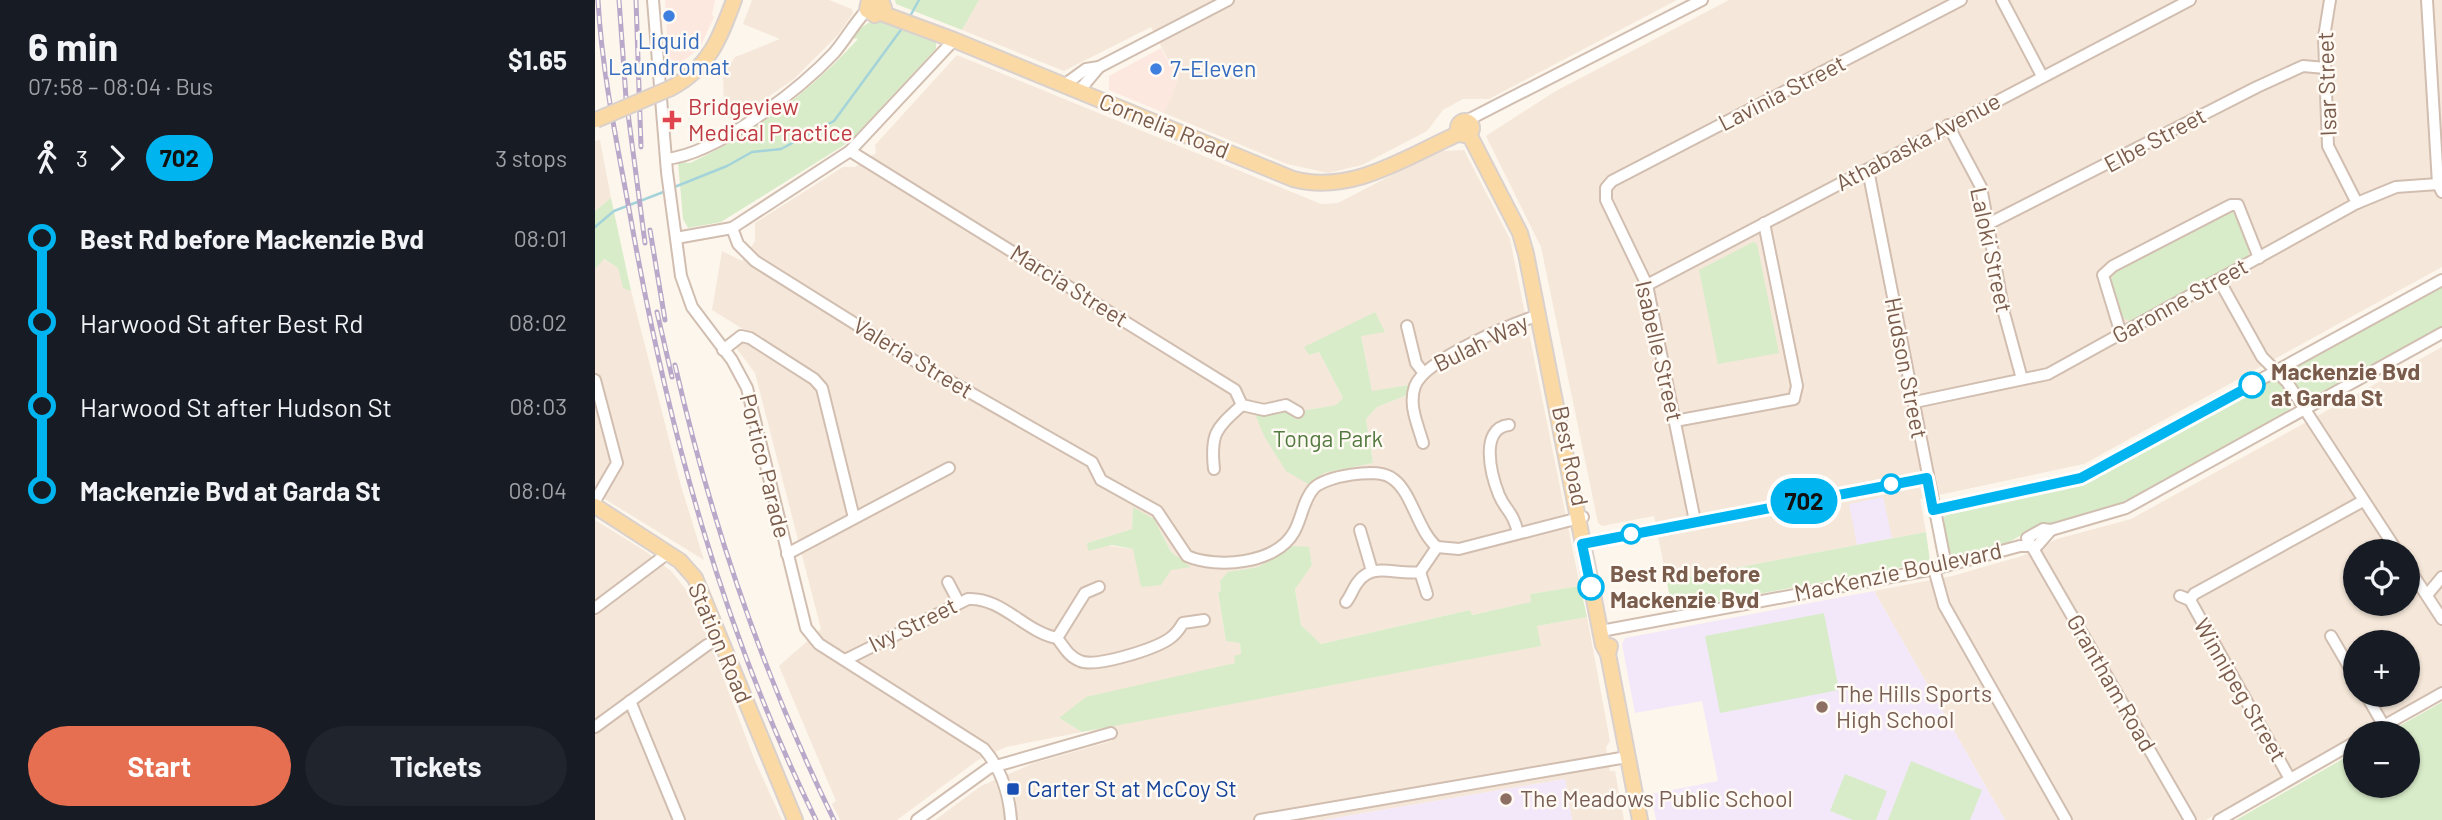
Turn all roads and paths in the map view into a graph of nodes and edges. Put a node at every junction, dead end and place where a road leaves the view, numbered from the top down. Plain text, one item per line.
1 (653, 0) edge
2 (734, 0) edge
3 (851, 0) edge
4 (1229, 0) edge
5 (1702, 0) edge
6 (1961, 0) edge
7 (2002, 0) edge
8 (2190, 0) edge
9 (2330, 0) edge
10 (2427, 0) edge
11 (879, 7) edge
12 (2437, 35) edge
13 (954, 40) junction
14 (1099, 67) junction
15 (2325, 68) junction
16 (2042, 76) junction
17 (1063, 85) junction
18 (1079, 91) junction
19 (596, 121) edge
20 (1948, 125) junction
21 (1465, 128) junction
22 (2439, 137) edge
23 (850, 151) junction
24 (666, 159) junction
25 (1868, 170) junction
26 (1606, 188) joint
27 (2440, 188) edge
28 (2357, 204) junction
29 (1764, 223) junction
30 (1988, 224) junction
31 (731, 228) junction
32 (675, 238) junction
33 (2259, 258) junction
34 (2219, 280) junction
35 (2442, 280) edge
36 (1647, 285) junction
37 (1539, 315) junction
38 (1407, 326) dead end
39 (2442, 333) edge
40 (2121, 334) junction
41 (723, 350) junction
42 (1423, 372) junction
43 (2274, 372) junction
44 (2022, 379) junction
45 (595, 380) edge
46 (1291, 393) dead end
47 (1915, 402) junction
48 (1242, 405) junction
49 (1286, 405) junction
50 (2306, 408) junction
51 (1298, 412) dead end
52 (1675, 421) junction
53 (1509, 425) dead end
54 (1423, 443) dead end
55 (949, 468) dead end
56 (1214, 468) dead end
57 (1927, 478) junction
58 (2363, 501) junction
59 (595, 503) edge
60 (1933, 510) junction
61 (1580, 518) junction
62 (854, 519) junction
63 (1695, 521) junction
64 (1360, 530) dead end
65 (1518, 533) junction
66 (2389, 539) edge
67 (1585, 543) junction
68 (1437, 547) junction
69 (2030, 547) junction
70 (668, 553) junction
71 (787, 554) junction
72 (1940, 567) junction
73 (1371, 571) junction
74 (1420, 572) junction
75 (2442, 577) edge
76 (948, 582) dead end
77 (2420, 585) edge
78 (1099, 587) dead end
79 (1427, 594) dead end
80 (2427, 595) junction
81 (1346, 602) dead end
82 (959, 603) junction
83 (595, 608) edge
84 (2442, 619) edge
85 (1204, 620) dead end
86 (1604, 631) junction
87 (2331, 636) dead end
88 (1057, 638) junction
89 (720, 639) junction
90 (2343, 656) edge
91 (845, 660) junction
92 (2442, 693) edge
93 (630, 701) junction
94 (2393, 721) edge
95 (595, 727) edge
96 (1111, 733) dead end
97 (2343, 749) edge
98 (1627, 757) junction
99 (997, 765) junction
100 (2290, 779) junction
101 (679, 820) edge
102 (795, 820) edge
103 (917, 820) edge
104 (1011, 820) edge
105 (1260, 820) edge
106 (1640, 820) edge
107 (2066, 820) edge
108 (2190, 820) edge
109 (2220, 820) edge

1 - 24 street, Portico Parade
2 - 19 main road, bridge
3 - 11 main road, Cornelia Road
4 - 14 street
5 - 21 street, Cornelia Road
6 - 26 street, Lavinia Street
7 - 16 street
8 - 16 street, Athabaska Avenue
9 - 15 street, Isar Street
10 - 12 street
11 - 13 main road, Cornelia Road
11 - 24 street
12 - 22 street
13 - 17 main road, Cornelia Road
13 - 23 street
14 - 17 street
14 - 18 street
15 - 28 street, Isar Street
15 - 30 street, Elbe Street
16 - 20 street, Athabaska Avenue
17 - 18 main road, Cornelia Road
18 - 21 main road, Cornelia Road
20 - 25 street, Athabaska Avenue
20 - 30 street, Laloki Street
21 - 37 main road, Best Road
22 - 27 street
23 - 31 street
23 - 48 street, Marcia Street
24 - 32 street, Portico Parade
25 - 29 street, Athabaska Avenue
25 - 47 street, Hudson Street
26 - 36 street, Isabelle Street
27 - 28 street, Garonne Street
28 - 33 street, Garonne Street
29 - 36 street, Athabaska Avenue
29 - 52 street
30 - 44 street, Laloki Street
31 - 32 street
31 - 68 street, Valeria Street
32 - 41 street, Portico Parade
33 - 34 street, Garonne Street
33 - 40 street
34 - 40 street, Garonne Street
34 - 43 street
35 - 43 street
36 - 52 street, Isabelle Street
37 - 42 street, Bulah Way
37 - 61 main road, Best Road
38 - 42 street, Bulah Way
39 - 50 street, MacKenzie Boulevard
40 - 44 street, Garonne Street
41 - 62 street
41 - 71 street, Portico Parade
42 - 54 street, Bulah Way
43 - 50 street
43 - 60 street
44 - 47 street, Garonne Street
45 - 59 street
46 - 49 street
47 - 57 street, Hudson Street
48 - 49 street
48 - 56 street
49 - 51 street
50 - 58 street
50 - 69 street, MacKenzie Boulevard
52 - 63 street, Isabelle Street
53 - 65 street
55 - 62 street
57 - 60 street, Hudson Street
57 - 63 street
58 - 66 street
58 - 100 street, Winnipeg Street
59 - 70 main road, Station Road
60 - 72 street, Hudson Street
61 - 65 street
61 - 67 main road, Best Road
62 - 71 street
63 - 67 street
64 - 73 street
65 - 68 street
67 - 86 main road, Best Road
68 - 74 street
69 - 72 street, MacKenzie Boulevard
69 - 108 street, Grantham Road
70 - 83 street
70 - 89 main road, Station Road
71 - 91 street, Portico Parade
72 - 86 street, MacKenzie Boulevard
72 - 107 street, Hudson Street
73 - 74 street
73 - 81 street
74 - 79 street
75 - 80 street
76 - 82 street
77 - 80 street
78 - 88 street
80 - 84 street
82 - 88 street, Ivy Street
82 - 91 street, Ivy Street
85 - 88 street
86 - 98 main road, Best Road
87 - 90 street
89 - 93 street
89 - 102 main road, Station Road
91 - 99 street, Portico Parade
92 - 94 street
93 - 95 street
93 - 101 street
96 - 99 street
97 - 100 street
98 - 105 street
98 - 106 main road, Best Road
99 - 103 street
99 - 104 street
100 - 109 street

